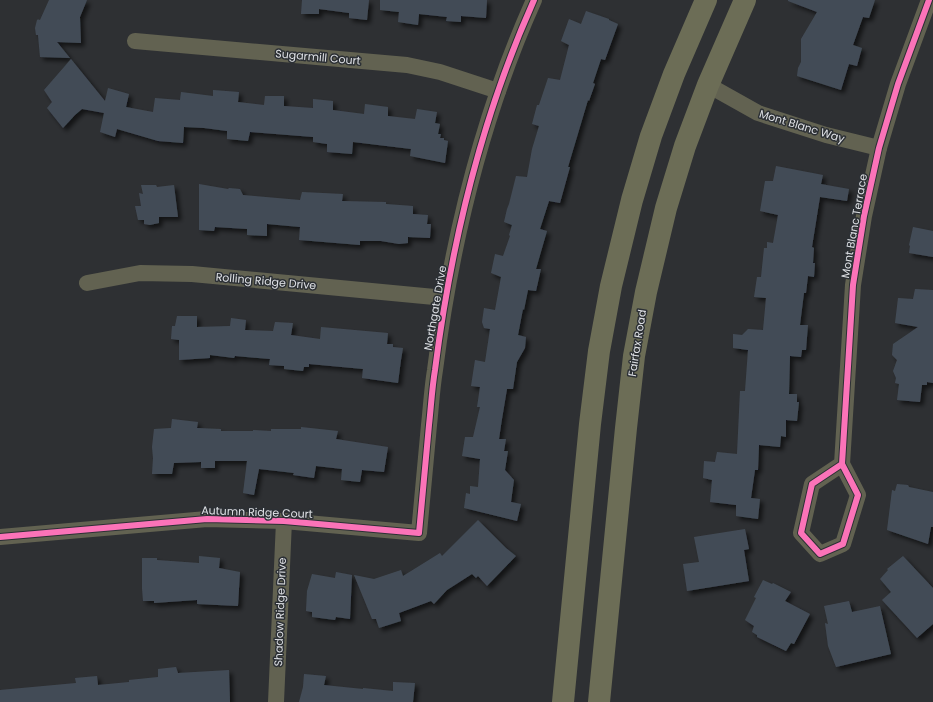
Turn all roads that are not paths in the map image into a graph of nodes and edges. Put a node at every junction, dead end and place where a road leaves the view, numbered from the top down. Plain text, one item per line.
1 (534, 0) edge
2 (706, 0) edge
3 (733, 0) edge
4 (745, 0) edge
5 (929, 0) edge
6 (135, 41) dead end
7 (708, 85) junction
8 (498, 91) junction
9 (879, 148) junction
10 (87, 283) dead end
11 (446, 298) junction
12 (842, 464) junction
13 (284, 521) junction
14 (419, 533) joint
15 (0, 537) edge
16 (276, 702) edge
17 (563, 702) edge
18 (599, 702) edge

1 - 8 street, Northgate Drive
2 - 17 main road
3 - 7 main road
4 - 7 main road, Fairfax Road
5 - 9 street, Mont Blanc Terrace
6 - 8 street, Sugarmill Court
7 - 9 street, Mont Blanc Way
7 - 18 main road, Fairfax Road
8 - 11 street, Northgate Drive
9 - 12 street, Mont Blanc Terrace
10 - 11 street, Rolling Ridge Drive
11 - 14 street, Northgate Drive
12 - 12 street
13 - 14 street, Autumn Ridge Court
13 - 15 street, Autumn Ridge Court
13 - 16 street, Shadow Ridge Drive

